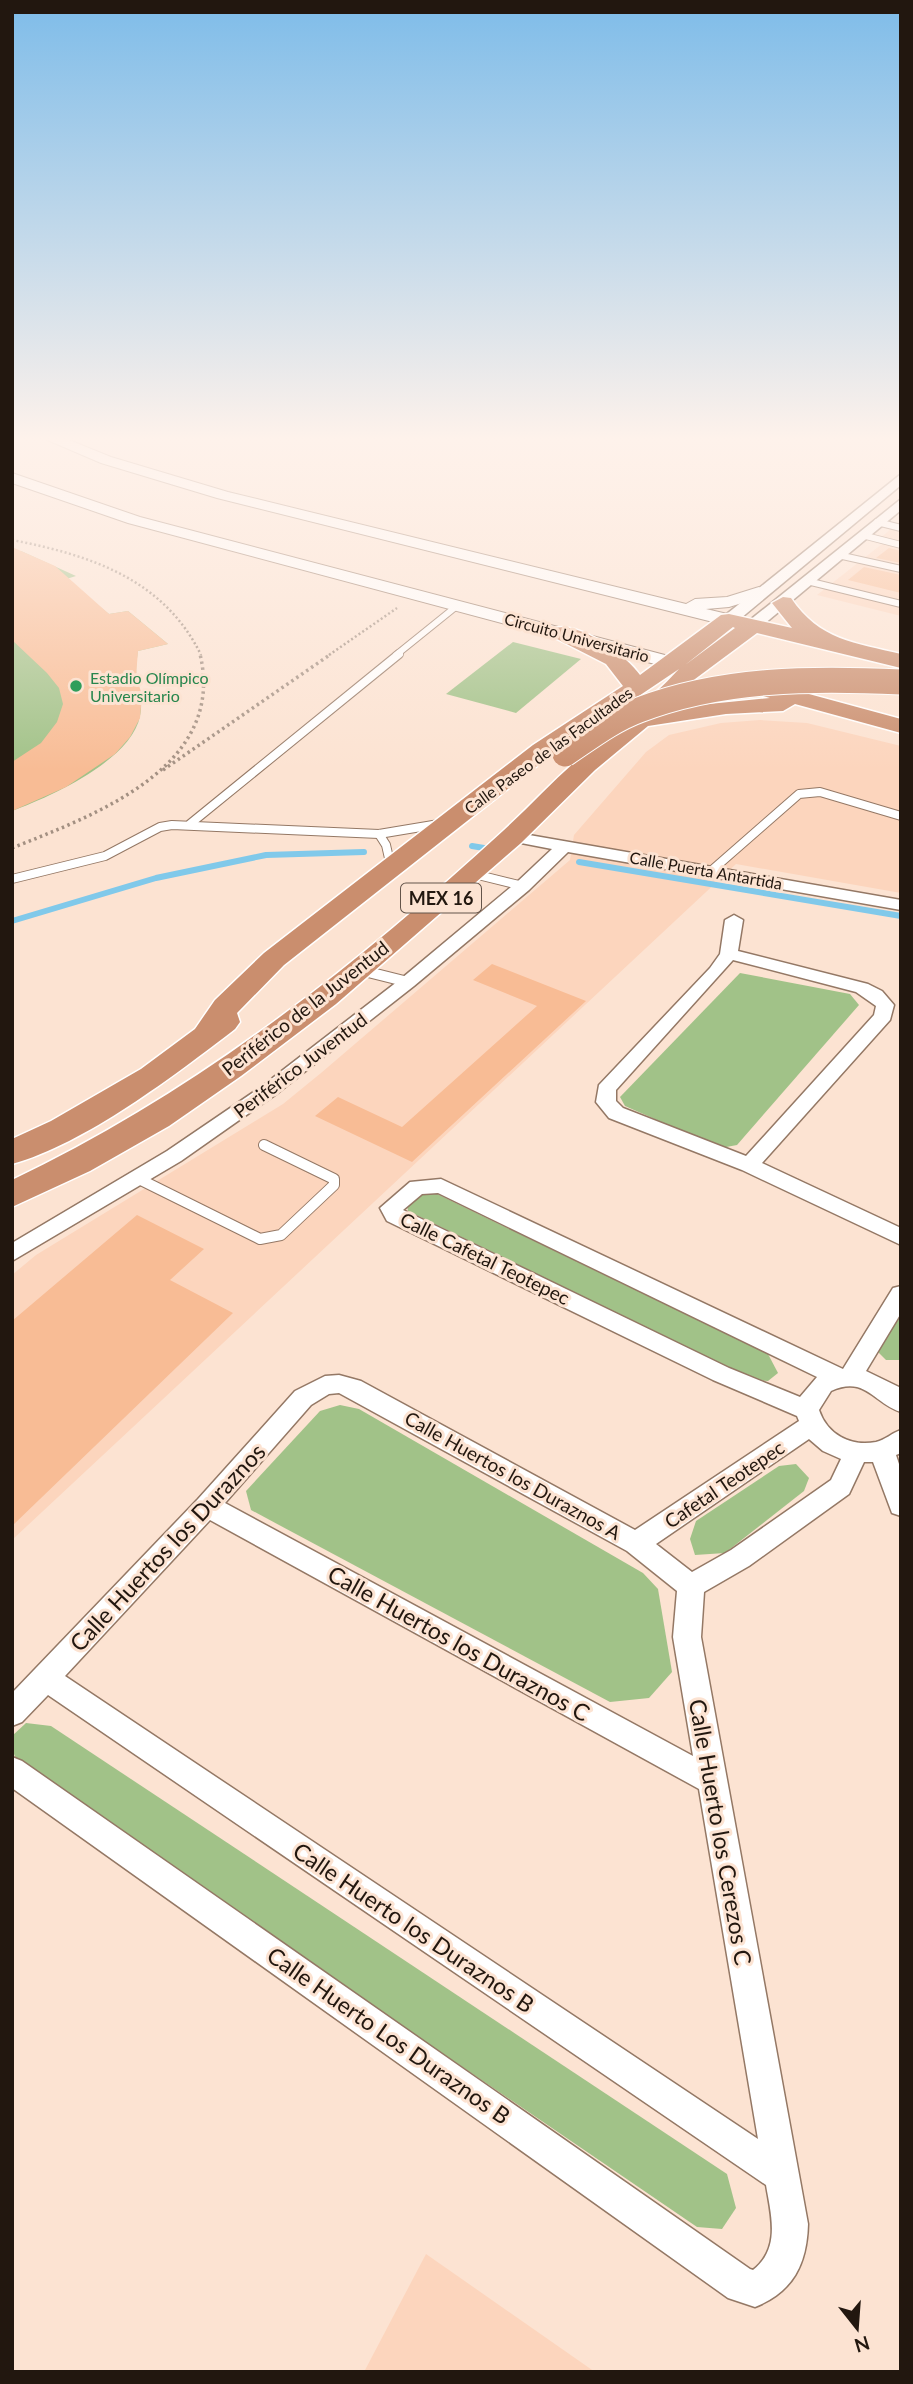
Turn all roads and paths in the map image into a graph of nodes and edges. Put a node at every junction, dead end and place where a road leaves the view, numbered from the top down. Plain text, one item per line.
1 (42, 547) edge
2 (239, 547) edge
3 (437, 547) edge
4 (815, 547) edge
5 (847, 547) edge
6 (838, 555) junction
7 (901, 569) edge
8 (807, 581) junction
9 (759, 592) junction
10 (418, 594) junction
11 (645, 598) junction
12 (783, 603) junction
13 (901, 604) edge
14 (458, 605) junction
15 (729, 620) junction
16 (751, 627) junction
17 (563, 633) junction
18 (834, 646) junction
19 (901, 661) edge
20 (684, 666) junction
21 (901, 667) edge
22 (901, 682) edge
23 (635, 685) junction
24 (811, 702) junction
25 (598, 710) junction
26 (842, 711) junction
27 (648, 714) junction
28 (901, 726) edge
29 (156, 774) junction
30 (901, 816) edge
31 (450, 821) junction
32 (190, 824) junction
33 (379, 834) junction
34 (512, 837) junction
35 (564, 846) junction
36 (12, 848) edge
37 (397, 855) junction
38 (711, 871) junction
39 (470, 873) junction
40 (12, 879) edge
41 (523, 886) junction
42 (901, 905) edge
43 (734, 920) dead end
44 (729, 954) junction
45 (358, 969) junction
46 (408, 982) junction
47 (207, 1034) junction
48 (264, 1145) dead end
49 (12, 1153) edge
50 (749, 1165) junction
51 (137, 1178) junction
52 (12, 1195) edge
53 (901, 1237) edge
54 (12, 1253) edge
55 (901, 1294) edge
56 (845, 1377) junction
57 (325, 1385) joint
58 (899, 1397) edge
59 (810, 1418) junction
60 (891, 1446) edge
61 (856, 1453) junction
62 (207, 1506) junction
63 (901, 1506) edge
64 (636, 1542) junction
65 (691, 1586) junction
66 (46, 1678) junction
67 (12, 1713) edge
68 (12, 1771) edge
69 (710, 1780) junction
70 (783, 2176) junction
71 (767, 2284) joint

1 - 29 path
2 - 10 main road, Circuito Universitario
3 - 11 main road
4 - 9 street, Calle Paseo de las Facultades
5 - 6 street, Calle Paseo de las Facultades
6 - 7 lane
6 - 8 street, Calle Paseo de las Facultades
8 - 12 street, Calle Paseo de las Facultades
8 - 13 lane
9 - 11 main road
9 - 15 street, Calle Paseo de las Facultades
10 - 14 main road, Circuito Universitario
10 - 29 path
11 - 15 main road
12 - 16 street, Calle Paseo de las Facultades
12 - 18 highway
14 - 17 main road, Circuito Universitario
14 - 32 lane
15 - 16 highway
15 - 20 highway, Calle Paseo de las Facultades / MEX 16
16 - 18 highway
16 - 20 highway, Calle Paseo de las Facultades / MEX 16
17 - 20 main road, Circuito Universitario
17 - 23 highway
18 - 19 highway
20 - 23 highway, Calle Paseo de las Facultades / MEX 16
20 - 24 highway, Circuito Universitario
20 - 27 highway, Periférico de la Juventud / MEX 16
21 - 26 highway
22 - 47 highway, Periférico de la Juventud, bridge
23 - 25 highway, Calle Paseo de las Facultades / MEX 16
24 - 26 highway, Circuito Universitario
24 - 27 highway
25 - 27 highway
25 - 31 highway, Calle Paseo de las Facultades / MEX 16
26 - 28 highway, Circuito Universitario
27 - 34 highway, Periférico de la Juventud / MEX 16
29 - 36 path
30 - 38 lane
31 - 33 lane
31 - 37 highway, Calle Paseo de las Facultades / MEX 16
32 - 33 lane
32 - 40 lane
33 - 37 lane
34 - 35 street, Calle Puerta Antartida
34 - 39 highway, Periférico de la Juventud / MEX 16
35 - 38 street, Calle Puerta Antartida
35 - 41 street, Periférico Juventud
37 - 47 highway, Calle Paseo de las Facultades / MEX 16
38 - 42 street, Calle Puerta Antartida
39 - 41 lane
39 - 45 highway, Periférico de la Juventud / MEX 16
41 - 46 street, Periférico Juventud
43 - 44 street
44 - 50 street
44 - 50 street
45 - 46 lane
45 - 52 highway, Periférico de la Juventud / MEX 16
46 - 51 street, Periférico Juventud
47 - 49 highway, Periférico de la Juventud / MEX 16
48 - 51 lane
50 - 53 street
51 - 54 street, Periférico Juventud
55 - 56 street
56 - 58 street
56 - 59 street, Cafetal Teotepec
56 - 59 street, Calle Cafetal Teotepec
57 - 62 street, Calle Huertos los Duraznos
57 - 64 street, Calle Huertos los Duraznos A
59 - 61 street
59 - 64 street, Cafetal Teotepec
60 - 61 street
60 - 63 street
61 - 65 street
62 - 66 street, Calle Huertos los Duraznos
62 - 69 street, Calle Huertos los Duraznos C
64 - 65 street, Calle Huertos los Duraznos A
65 - 69 street, Calle Huerto los Cerezos C
66 - 67 street, Calle Huertos los Duraznos
66 - 70 street, Calle Huerto los Duraznos B
68 - 71 street, Calle Huerto Los Duraznos B
69 - 70 street, Calle Huerto los Cerezos C
70 - 71 street, Calle Huerto los Cerezos C

